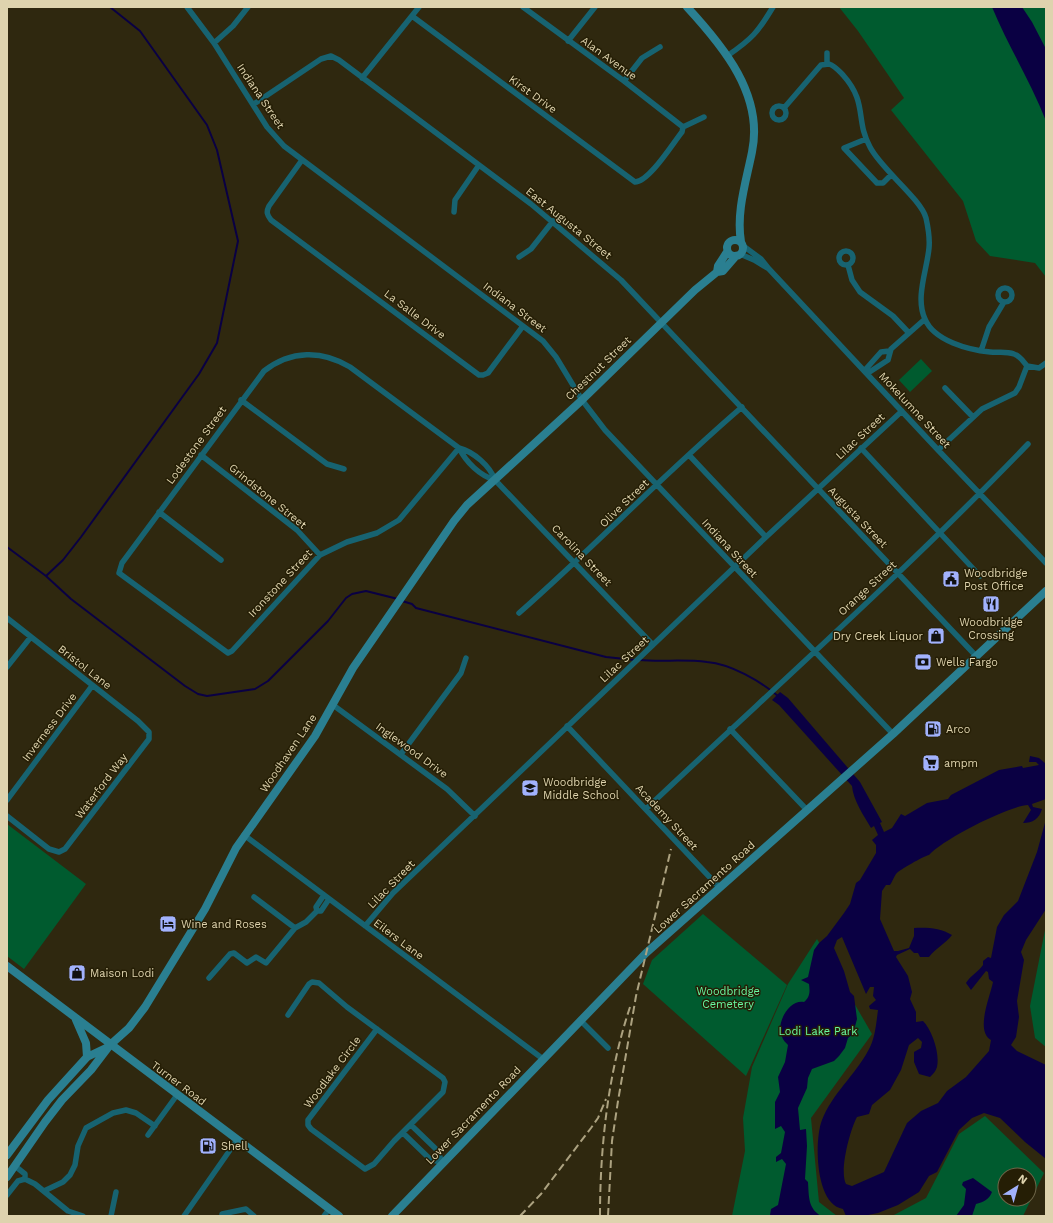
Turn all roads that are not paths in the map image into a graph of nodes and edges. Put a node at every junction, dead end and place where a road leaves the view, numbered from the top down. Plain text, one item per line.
1 (187, 7) edge
2 (248, 7) edge
3 (419, 7) edge
4 (523, 7) edge
5 (596, 7) edge
6 (687, 7) edge
7 (773, 7) edge
8 (412, 16) junction
9 (568, 41) junction
10 (214, 43) junction
11 (660, 47) dead end
12 (827, 52) dead end
13 (727, 56) junction
14 (827, 63) junction
15 (362, 78) junction
16 (624, 80) junction
17 (254, 104) junction
18 (784, 108) dead end
19 (704, 117) dead end
20 (683, 127) junction
21 (866, 139) junction
22 (302, 160) junction
23 (479, 165) junction
24 (891, 175) junction
25 (454, 212) dead end
26 (552, 221) junction
27 (738, 221) junction
28 (730, 241) junction
29 (742, 243) junction
30 (727, 252) junction
31 (738, 255) junction
32 (519, 258) dead end
33 (848, 265) dead end
34 (769, 269) junction
35 (717, 272) junction
36 (1004, 302) dead end
37 (925, 319) junction
38 (662, 322) junction
39 (523, 326) junction
40 (909, 333) junction
41 (890, 351) junction
42 (981, 351) junction
43 (306, 354) joint
44 (1046, 363) edge
45 (1027, 366) junction
46 (866, 372) junction
47 (945, 388) dead end
48 (241, 400) junction
49 (582, 400) junction
50 (742, 407) junction
51 (902, 411) junction
52 (973, 417) junction
53 (1028, 444) dead end
54 (459, 448) junction
55 (861, 448) junction
56 (938, 450) junction
57 (201, 455) junction
58 (689, 455) junction
59 (344, 469) dead end
60 (494, 480) junction
61 (658, 484) junction
62 (818, 489) junction
63 (980, 494) junction
64 (159, 512) junction
65 (940, 534) junction
66 (766, 537) junction
67 (320, 555) junction
68 (221, 560) dead end
69 (576, 563) junction
70 (1046, 563) edge
71 (734, 568) junction
72 (899, 574) junction
73 (980, 576) dead end
74 (1046, 591) edge
75 (519, 613) dead end
76 (7, 618) edge
77 (30, 638) junction
78 (653, 645) junction
79 (814, 651) junction
80 (230, 652) joint
81 (977, 657) junction
82 (466, 658) dead end
83 (7, 667) edge
84 (92, 686) junction
85 (333, 705) junction
86 (567, 726) junction
87 (730, 730) junction
88 (149, 732) joint
89 (893, 734) junction
90 (401, 754) junction
91 (7, 800) edge
92 (646, 809) junction
93 (806, 810) junction
94 (7, 816) edge
95 (475, 816) junction
96 (244, 835) junction
97 (720, 888) junction
98 (324, 895) junction
99 (254, 897) dead end
100 (329, 899) junction
101 (317, 911) junction
102 (365, 926) junction
103 (295, 928) junction
104 (7, 966) edge
105 (209, 978) dead end
106 (288, 1015) dead end
107 (76, 1019) junction
108 (580, 1020) junction
109 (377, 1029) junction
110 (110, 1045) junction
111 (608, 1048) dead end
112 (87, 1057) junction
113 (543, 1058) junction
114 (177, 1095) junction
115 (411, 1125) junction
116 (155, 1126) junction
117 (403, 1133) junction
118 (148, 1135) dead end
119 (237, 1140) junction
120 (7, 1155) edge
121 (442, 1163) junction
122 (15, 1166) junction
123 (7, 1177) edge
124 (25, 1179) junction
125 (44, 1191) junction
126 (116, 1192) dead end
127 (7, 1195) edge
128 (329, 1209) junction
129 (83, 1216) edge
130 (111, 1216) edge
131 (184, 1216) edge
132 (222, 1216) edge
133 (254, 1216) edge
134 (324, 1216) edge
135 (339, 1216) edge
136 (392, 1216) edge

1 - 10 street, Indiana Street
2 - 10 street
3 - 8 street
4 - 9 street, Alan Avenue
5 - 9 street
6 - 13 main road
7 - 13 street
8 - 15 street
8 - 20 street, Kirst Drive
9 - 16 street, Alan Avenue
10 - 17 street, Indiana Street
11 - 16 street
12 - 14 street
13 - 27 main road
14 - 18 street
14 - 21 street
15 - 17 street, East Augusta Street
15 - 23 street, East Augusta Street
16 - 20 street, Alan Avenue
17 - 22 street, Indiana Street
19 - 20 street
21 - 24 street
21 - 24 street
22 - 39 street, Indiana Street
22 - 39 street, La Salle Drive
23 - 25 street
23 - 26 street, East Augusta Street
24 - 37 street
26 - 32 street
26 - 38 street, East Augusta Street
27 - 28 main road
27 - 29 main road
28 - 29 main road
28 - 30 main road
29 - 31 main road
29 - 34 street, Mokelumne Street
30 - 31 main road
30 - 35 main road, Chestnut Street
31 - 34 street, Mokelumne Street
31 - 35 main road, Chestnut Street
33 - 40 street
34 - 46 street, Mokelumne Street
35 - 38 main road, Chestnut Street
36 - 42 street
37 - 40 street
37 - 42 street
38 - 49 main road, Chestnut Street
38 - 50 street, East Augusta Street
39 - 49 street, Indiana Street
40 - 41 street
41 - 46 street
41 - 46 street
42 - 45 street
43 - 48 street, Lodestone Street
43 - 54 street, Carolina Street
44 - 45 street
45 - 52 street
46 - 51 street, Mokelumne Street
47 - 52 street
48 - 57 street, Lodestone Street
48 - 59 street
49 - 60 main road, Chestnut Street
49 - 61 street, Indiana Street
50 - 58 street, Olive Street
50 - 62 street, Augusta Street
51 - 55 street, Lilac Street
51 - 56 street, Mokelumne Street
52 - 56 street
53 - 63 street, Orange Street
54 - 60 street, Carolina Street
54 - 67 street, Ironstone Street
55 - 62 street, Lilac Street
55 - 65 street
56 - 63 street, Mokelumne Street
57 - 64 street, Lodestone Street
57 - 67 street, Grindstone Street
58 - 61 street, Olive Street
58 - 66 street
60 - 69 street, Carolina Street
60 - 85 main road, Woodhaven Lane
61 - 69 street, Olive Street
61 - 71 street, Indiana Street
62 - 66 street, Lilac Street
62 - 72 street, Augusta Street
63 - 65 street, Orange Street
63 - 70 street, Mokelumne Street
64 - 68 street
64 - 80 street, Lodestone Street
65 - 72 street, Orange Street
65 - 73 street
66 - 71 street, Lilac Street
67 - 80 street, Ironstone Street
69 - 75 street, Olive Street
69 - 78 street, Carolina Street
71 - 78 street, Lilac Street
71 - 79 street, Indiana Street
72 - 79 street, Orange Street
72 - 81 street, Augusta Street
74 - 81 main road, Lower Sacramento Road
76 - 77 street, Bristol Lane
77 - 83 street
77 - 84 street, Bristol Lane
78 - 86 street, Lilac Street
79 - 87 street, Orange Street
79 - 89 street, Indiana Street
81 - 89 main road, Lower Sacramento Road
82 - 90 street
84 - 88 street, Bristol Lane
84 - 91 street, Inverness Drive
85 - 90 street, Inglewood Drive
85 - 96 main road, Woodhaven Lane
86 - 92 street, Academy Street
86 - 95 street, Lilac Street
87 - 92 street, Orange Street
87 - 93 street
88 - 94 street, Waterford Way
89 - 93 main road, Lower Sacramento Road
90 - 95 street, Inglewood Drive
92 - 97 street, Academy Street
93 - 97 main road, Lower Sacramento Road
95 - 102 street, Lilac Street
96 - 98 street, Eilers Lane
96 - 110 main road, Woodhaven Lane
97 - 108 main road, Lower Sacramento Road
98 - 100 street, Eilers Lane
98 - 101 street
99 - 103 street
100 - 101 street
100 - 102 street, Eilers Lane
101 - 103 street
102 - 113 street, Eilers Lane
103 - 105 street
104 - 107 main road, Turner Road
106 - 109 street, Woodlake Circle
107 - 110 main road, Turner Road
107 - 112 main road
108 - 111 street
108 - 113 main road, Lower Sacramento Road
109 - 115 street, Woodlake Circle
109 - 117 street, Woodlake Circle
110 - 112 main road
110 - 114 main road, Turner Road
110 - 122 main road
112 - 120 main road
113 - 121 main road, Lower Sacramento Road
114 - 116 street
114 - 119 main road, Turner Road
115 - 117 street, Woodlake Circle
115 - 121 street
116 - 118 street
116 - 125 street
117 - 121 street
119 - 128 main road, Turner Road
119 - 131 street
121 - 136 main road, Lower Sacramento Road
122 - 123 main road
122 - 124 street
124 - 125 street
124 - 127 street
125 - 129 street
126 - 130 street
128 - 134 street
128 - 135 main road, Turner Road
132 - 133 street

